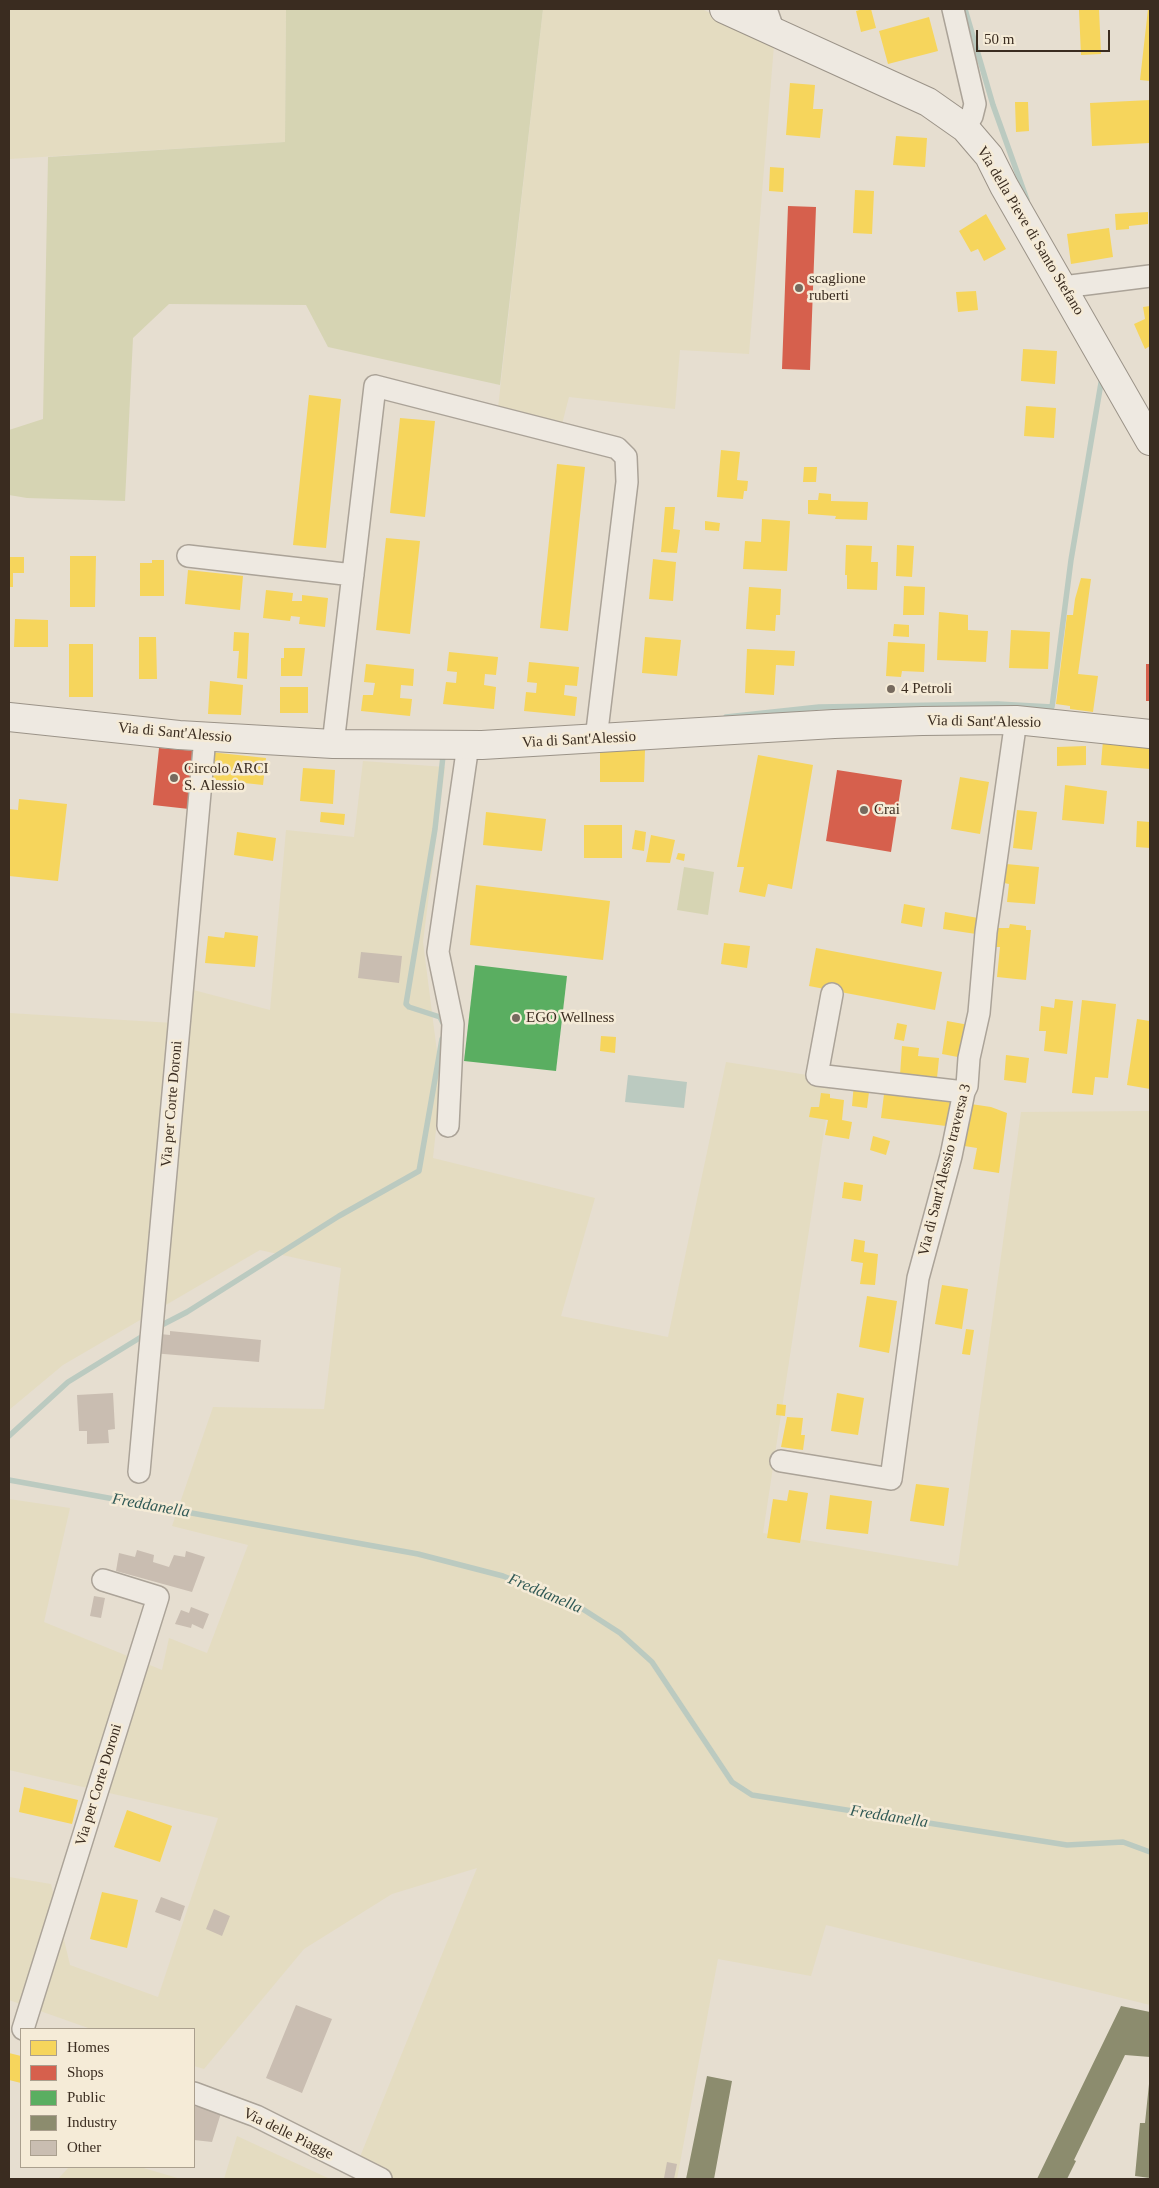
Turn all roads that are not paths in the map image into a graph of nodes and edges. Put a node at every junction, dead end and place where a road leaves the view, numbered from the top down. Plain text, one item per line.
1 (724, 9) edge
2 (952, 9) edge
3 (770, 20) edge
4 (966, 128) junction
5 (1150, 276) edge
6 (1063, 286) junction
7 (1150, 441) edge
8 (188, 556) dead end
9 (353, 575) junction
10 (9, 717) edge
11 (1016, 720) junction
12 (597, 731) junction
13 (1150, 734) edge
14 (204, 737) junction
15 (333, 744) junction
16 (468, 745) junction
17 (832, 994) dead end
18 (964, 1092) junction
19 (448, 1126) dead end
20 (781, 1461) dead end
21 (139, 1472) dead end
22 (103, 1580) dead end
23 (22, 2028) edge
24 (195, 2093) edge
25 (381, 2179) edge

1 - 3 street, Via della Pieve di Santo Stefano
2 - 4 street
3 - 4 street, Via della Pieve di Santo Stefano
4 - 6 street, Via della Pieve di Santo Stefano
5 - 6 street
6 - 7 street, Via della Pieve di Santo Stefano
8 - 9 street
9 - 12 street
9 - 15 street
10 - 14 street, Via di Sant'Alessio
11 - 12 street, Via di Sant'Alessio
11 - 13 street, Via di Sant'Alessio
11 - 18 street, Via di Sant'Alessio traversa 3
12 - 16 street, Via di Sant'Alessio
14 - 15 street, Via di Sant'Alessio
14 - 21 street, Via per Corte Doroni
15 - 16 street, Via di Sant'Alessio
16 - 19 street
17 - 18 street
18 - 20 street, Via di Sant'Alessio traversa 3
22 - 23 street, Via per Corte Doroni
24 - 25 street, Via delle Piagge

